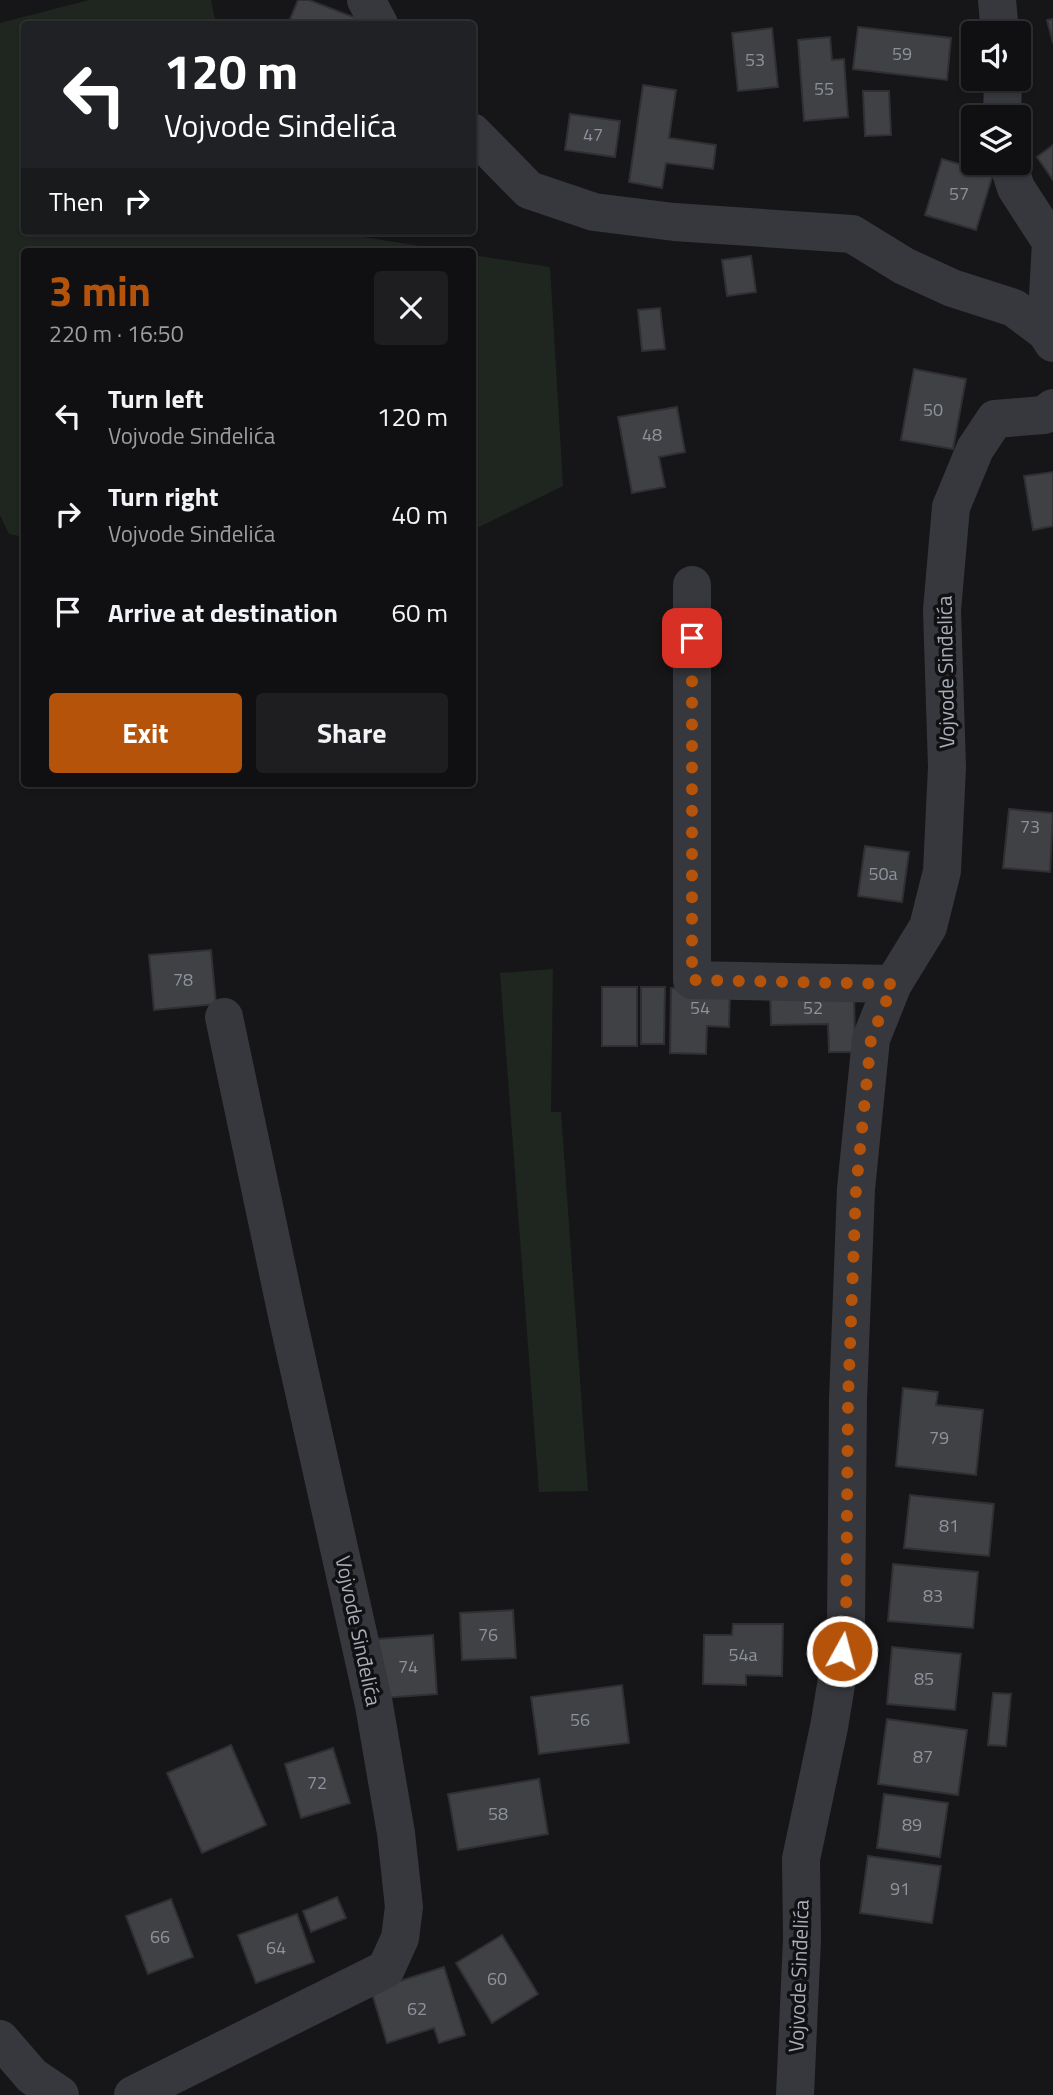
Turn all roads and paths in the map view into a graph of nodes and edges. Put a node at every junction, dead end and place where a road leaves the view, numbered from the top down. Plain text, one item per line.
1 (366, 0) edge
2 (997, 0) edge
3 (377, 21) edge
4 (999, 21) edge
5 (476, 136) edge
6 (1012, 175) edge
7 (1050, 338) edge
8 (1053, 408) edge
9 (692, 585) dead end
10 (893, 984) junction
11 (225, 1017) dead end
12 (0, 2039) edge
13 (37, 2088) edge
14 (132, 2095) edge
15 (795, 2095) edge

1 - 3 street
2 - 4 street
5 - 7 street
6 - 7 street
8 - 10 street, Vojvode Sinđelića
9 - 10 street
10 - 15 street, Vojvode Sinđelića
11 - 14 street, Vojvode Sinđelića
12 - 13 street

